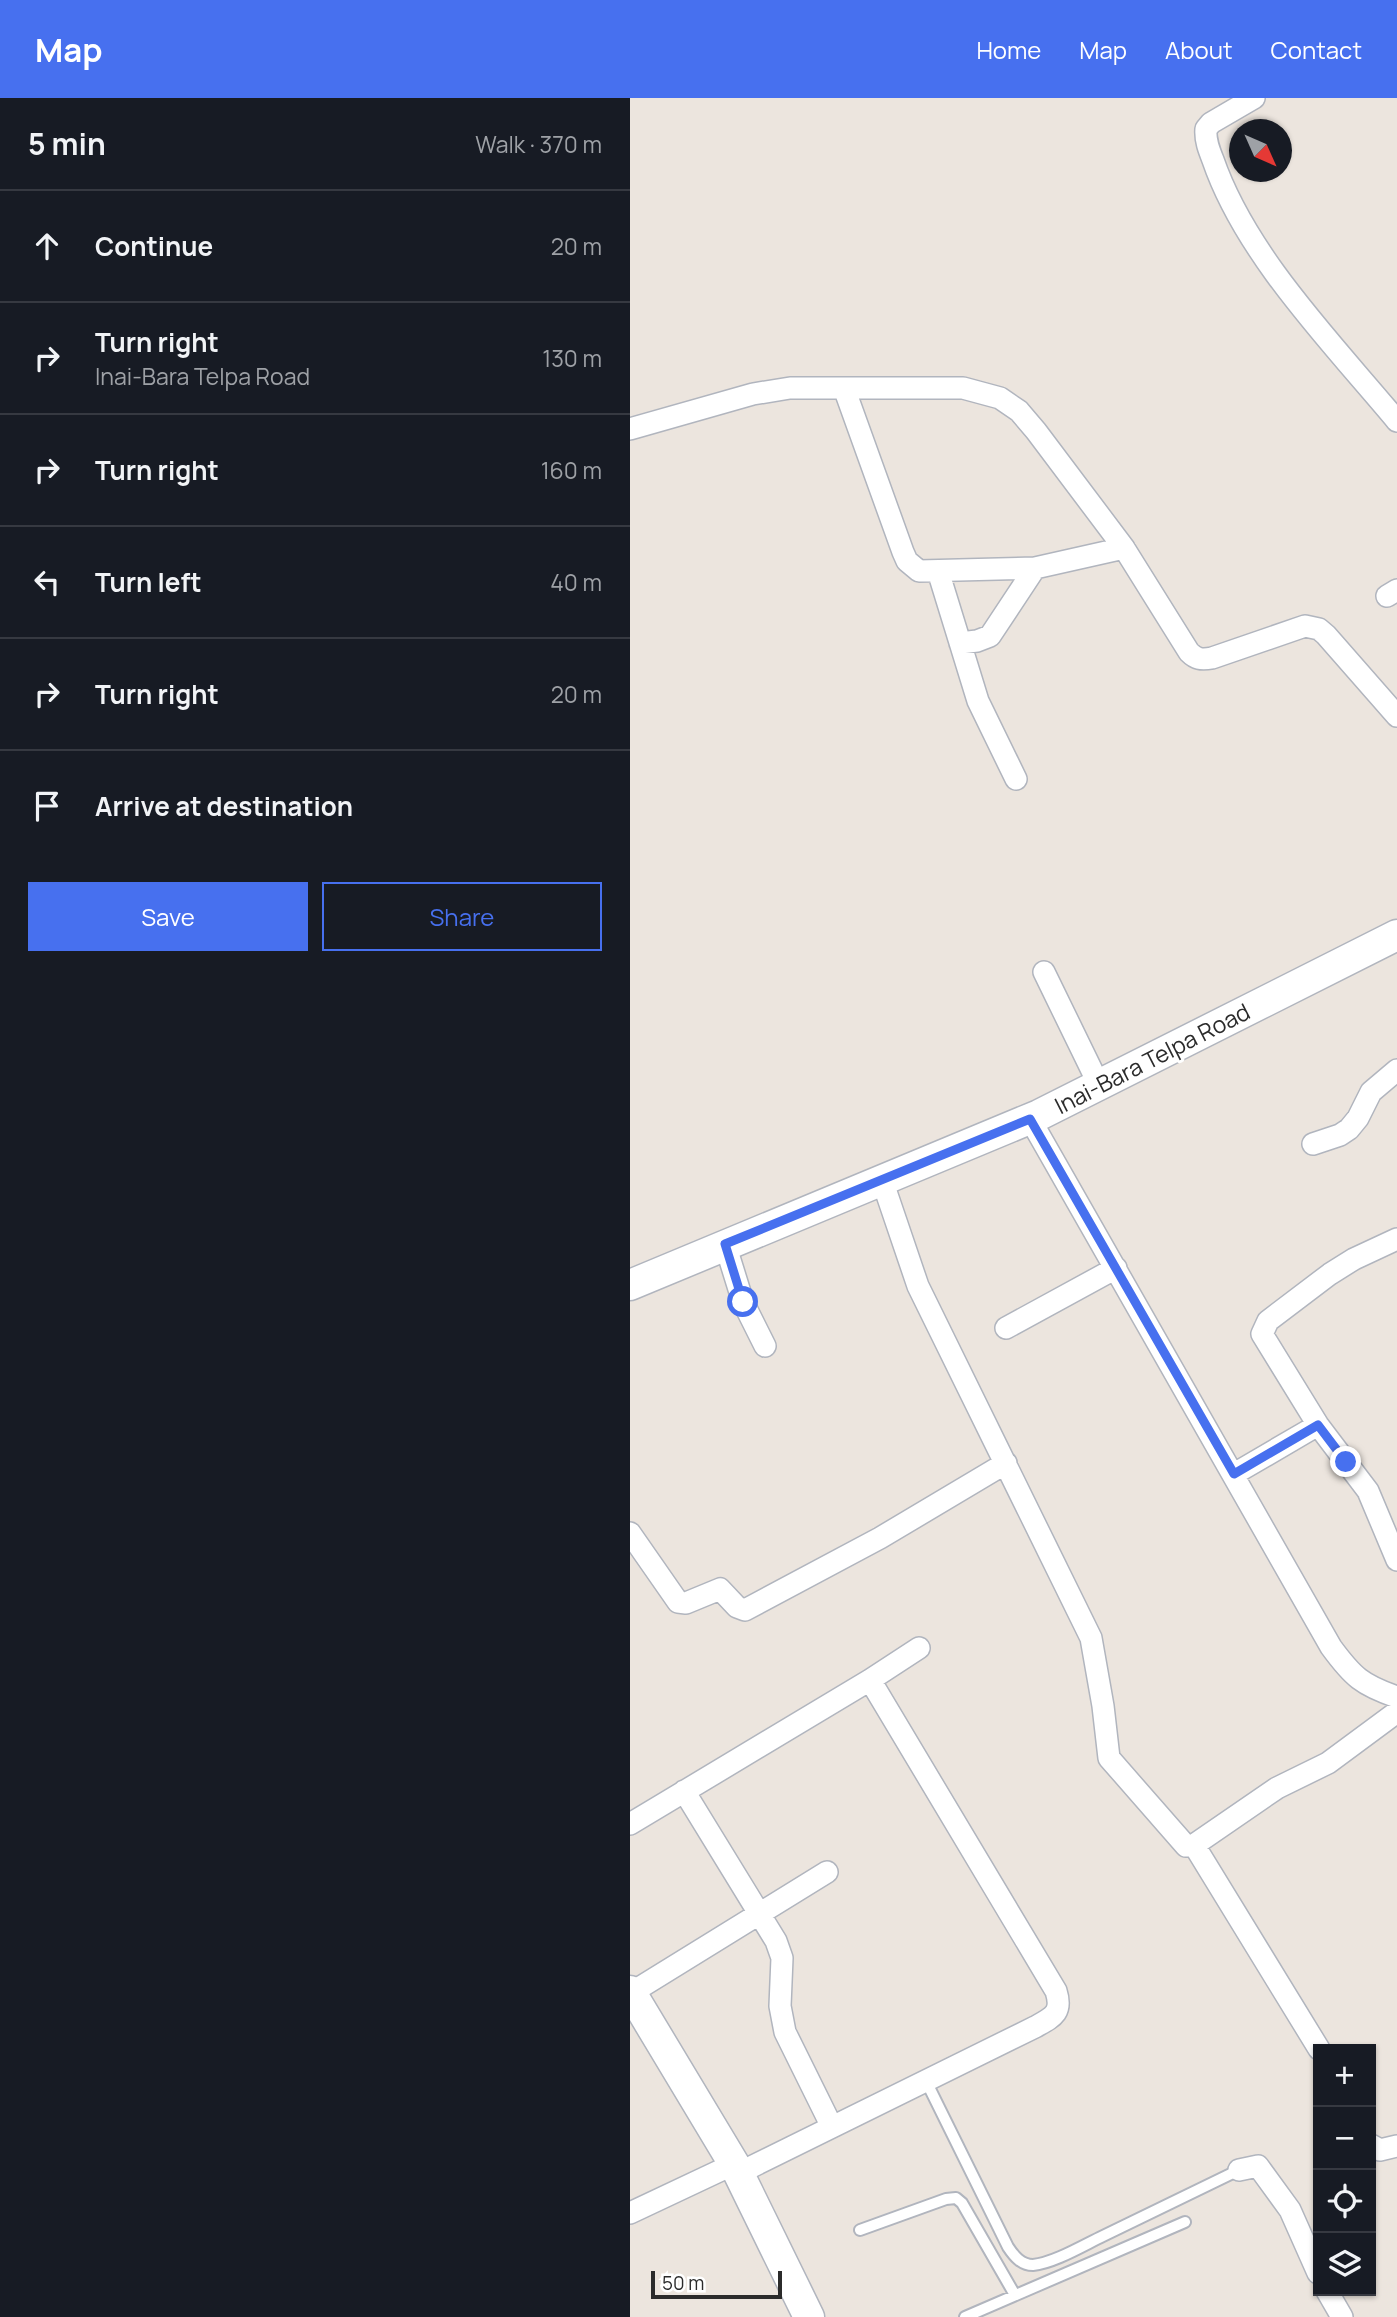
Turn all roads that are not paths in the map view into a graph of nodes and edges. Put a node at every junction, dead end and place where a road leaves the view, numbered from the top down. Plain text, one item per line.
1 (1254, 98) edge
2 (844, 388) junction
3 (1397, 421) edge
4 (630, 429) edge
5 (1124, 548) junction
6 (1035, 568) junction
7 (938, 571) junction
8 (960, 643) junction
9 (1397, 716) edge
10 (1016, 779) dead end
11 (1397, 935) edge
12 (1044, 972) dead end
13 (1397, 1070) edge
14 (1099, 1085) junction
15 (1030, 1119) junction
16 (1313, 1144) dead end
17 (882, 1180) junction
18 (1397, 1239) edge
19 (725, 1244) junction
20 (1116, 1268) junction
21 (630, 1285) edge
22 (1006, 1328) dead end
23 (765, 1346) dead end
24 (1318, 1425) junction
25 (1006, 1463) junction
26 (1234, 1474) junction
27 (630, 1533) edge
28 (1397, 1560) edge
29 (919, 1648) dead end
30 (870, 1680) junction
31 (1397, 1697) edge
32 (1397, 1712) edge
33 (684, 1791) junction
34 (630, 1824) edge
35 (1194, 1845) junction
36 (827, 1872) dead end
37 (761, 1913) junction
38 (631, 1992) edge
39 (1316, 2044) edge
40 (926, 2081) junction
41 (832, 2127) junction
42 (1397, 2146) edge
43 (1376, 2148) edge
44 (736, 2169) junction
45 (1239, 2170) joint
46 (630, 2213) edge
47 (1185, 2222) dead end
48 (860, 2230) dead end
49 (1313, 2262) edge
50 (1015, 2294) junction
51 (1330, 2296) edge
52 (808, 2317) edge
53 (965, 2317) edge
54 (1342, 2317) edge

1 - 3 street
2 - 4 street
2 - 5 street
2 - 7 street
5 - 6 street
5 - 9 street
6 - 7 street
6 - 8 street
7 - 8 street
8 - 10 street
11 - 14 street, Inai-Bara Telpa Road
12 - 14 street
13 - 16 street
14 - 15 street, Inai-Bara Telpa Road
15 - 17 street, Inai-Bara Telpa Road
15 - 20 street
17 - 19 street, Inai-Bara Telpa Road
17 - 25 street
18 - 24 street
19 - 21 street, Inai-Bara Telpa Road
19 - 23 street
20 - 22 street
20 - 26 street
24 - 26 street
24 - 28 street
25 - 27 street
25 - 35 street
26 - 31 street
29 - 30 street
30 - 33 street
30 - 40 street
32 - 35 street
33 - 34 street
33 - 37 street
35 - 39 street
36 - 37 street
37 - 38 street
37 - 41 street
38 - 44 street
40 - 41 street
40 - 45 lane
41 - 44 street
42 - 43 street
44 - 46 street
44 - 52 street
45 - 49 street
47 - 50 lane
48 - 50 lane
50 - 53 lane
51 - 54 street

